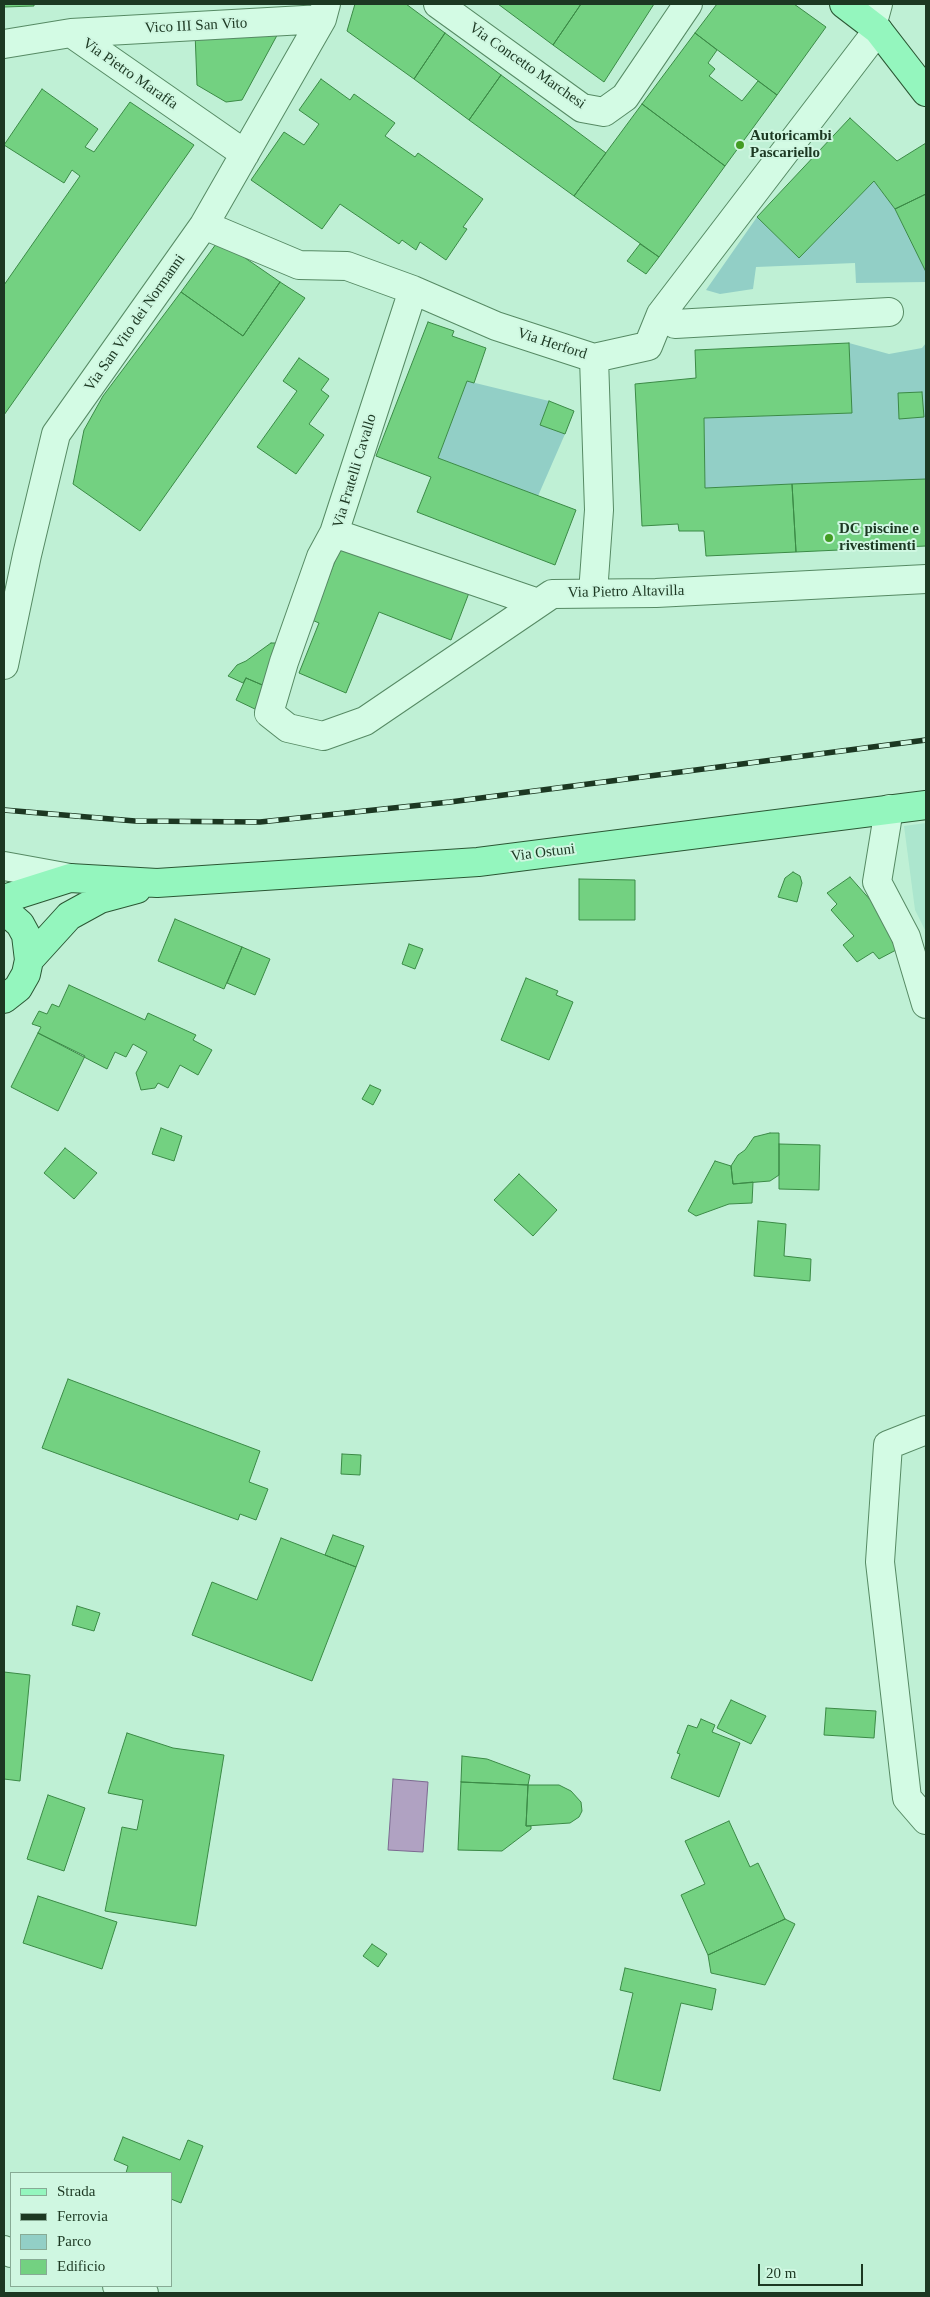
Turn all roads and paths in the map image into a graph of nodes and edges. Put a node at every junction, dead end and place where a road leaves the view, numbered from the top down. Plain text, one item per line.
1 (438, 4) edge
2 (688, 4) edge
3 (844, 4) edge
4 (324, 12) edge
5 (170, 15) edge
6 (876, 20) edge
7 (71, 33) junction
8 (4, 44) edge
9 (926, 92) edge
10 (245, 154) junction
11 (204, 224) junction
12 (413, 290) junction
13 (889, 312) dead end
14 (661, 314) junction
15 (594, 358) junction
16 (334, 533) junction
17 (27, 555) junction
18 (926, 579) edge
19 (4, 580) edge
20 (594, 593) junction
21 (538, 603) junction
22 (4, 665) edge
23 (926, 805) edge
24 (889, 810) junction
25 (4, 866) edge
26 (70, 878) junction
27 (157, 883) junction
28 (4, 900) edge
29 (4, 910) edge
30 (29, 960) junction
31 (4, 999) edge
32 (926, 1004) edge
33 (926, 1430) edge
34 (926, 1820) edge
35 (121, 2287) edge
36 (144, 2293) edge

1 - 2 street, Via Concetto Marchesi
3 - 6 main road
4 - 5 street, Vico III San Vito
4 - 10 street, Via San Vito dei Normanni
5 - 7 street, Vico III San Vito
6 - 9 main road
6 - 14 street, Via Herford
7 - 8 street, Via Pietro Maraffa
7 - 10 street, Via Pietro Maraffa
10 - 11 street, Via San Vito dei Normanni
11 - 12 street, Via Herford
11 - 17 street, Via San Vito dei Normanni
12 - 15 street, Via Herford
12 - 16 street, Via Fratelli Cavallo
13 - 14 street
14 - 15 street, Via Herford
15 - 20 street
16 - 21 street, Via Fratelli Cavallo
16 - 21 street, Via Pietro Altavilla
17 - 19 street
17 - 22 street, Via San Vito dei Normanni
18 - 20 street, Via Pietro Altavilla
20 - 21 street, Via Pietro Altavilla
23 - 24 main road, Via Ostuni
24 - 27 main road, Via Ostuni
24 - 32 street
25 - 26 street
26 - 27 main road
26 - 28 main road
27 - 30 main road
29 - 30 main road
30 - 31 main road
33 - 34 street
35 - 36 street

